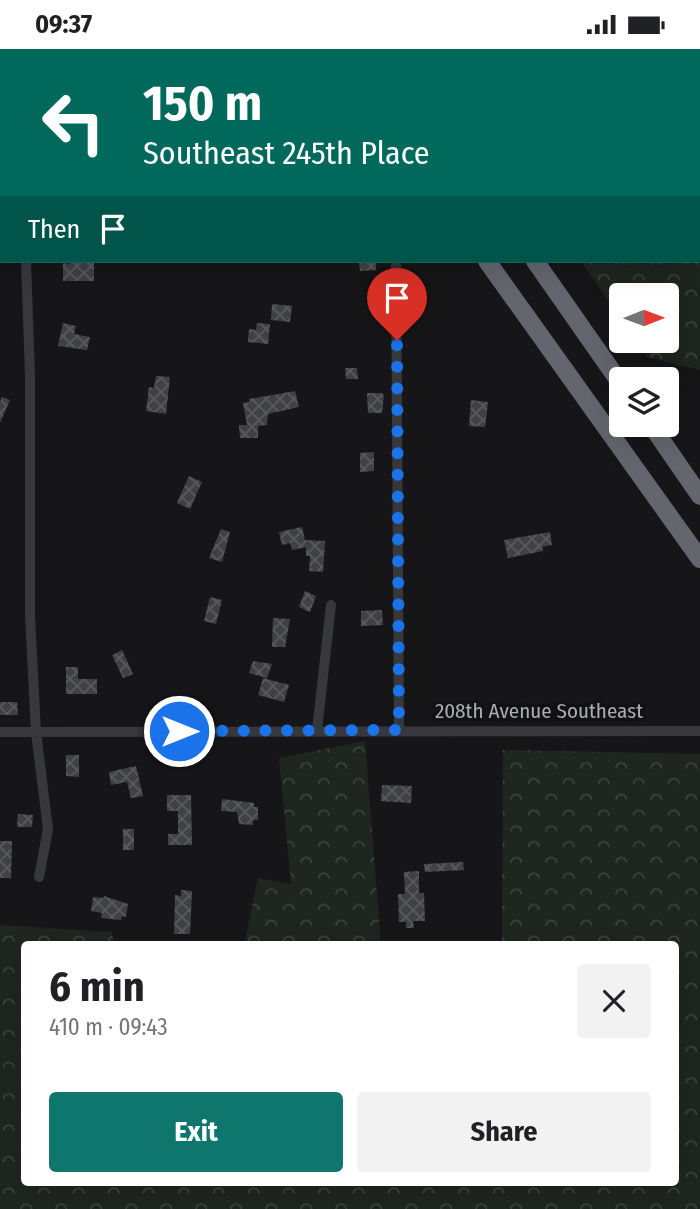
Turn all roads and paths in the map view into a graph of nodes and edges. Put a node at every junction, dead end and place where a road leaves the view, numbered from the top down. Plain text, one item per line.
1 (26, 263) edge
2 (396, 263) edge
3 (488, 263) edge
4 (536, 263) edge
5 (609, 367) edge
6 (658, 437) edge
7 (700, 496) edge
8 (700, 559) edge
9 (331, 605) dead end
10 (317, 730) junction
11 (399, 730) junction
12 (700, 731) edge
13 (0, 732) edge
14 (36, 732) junction
15 (39, 877) dead end

1 - 14 street
2 - 11 street
3 - 8 highway
4 - 5 highway
6 - 7 highway
9 - 10 street
10 - 11 street, 208th Avenue Southeast
10 - 14 street, 208th Avenue Southeast
11 - 12 street, 208th Avenue Southeast
13 - 14 street, 208th Avenue Southeast
14 - 15 street

